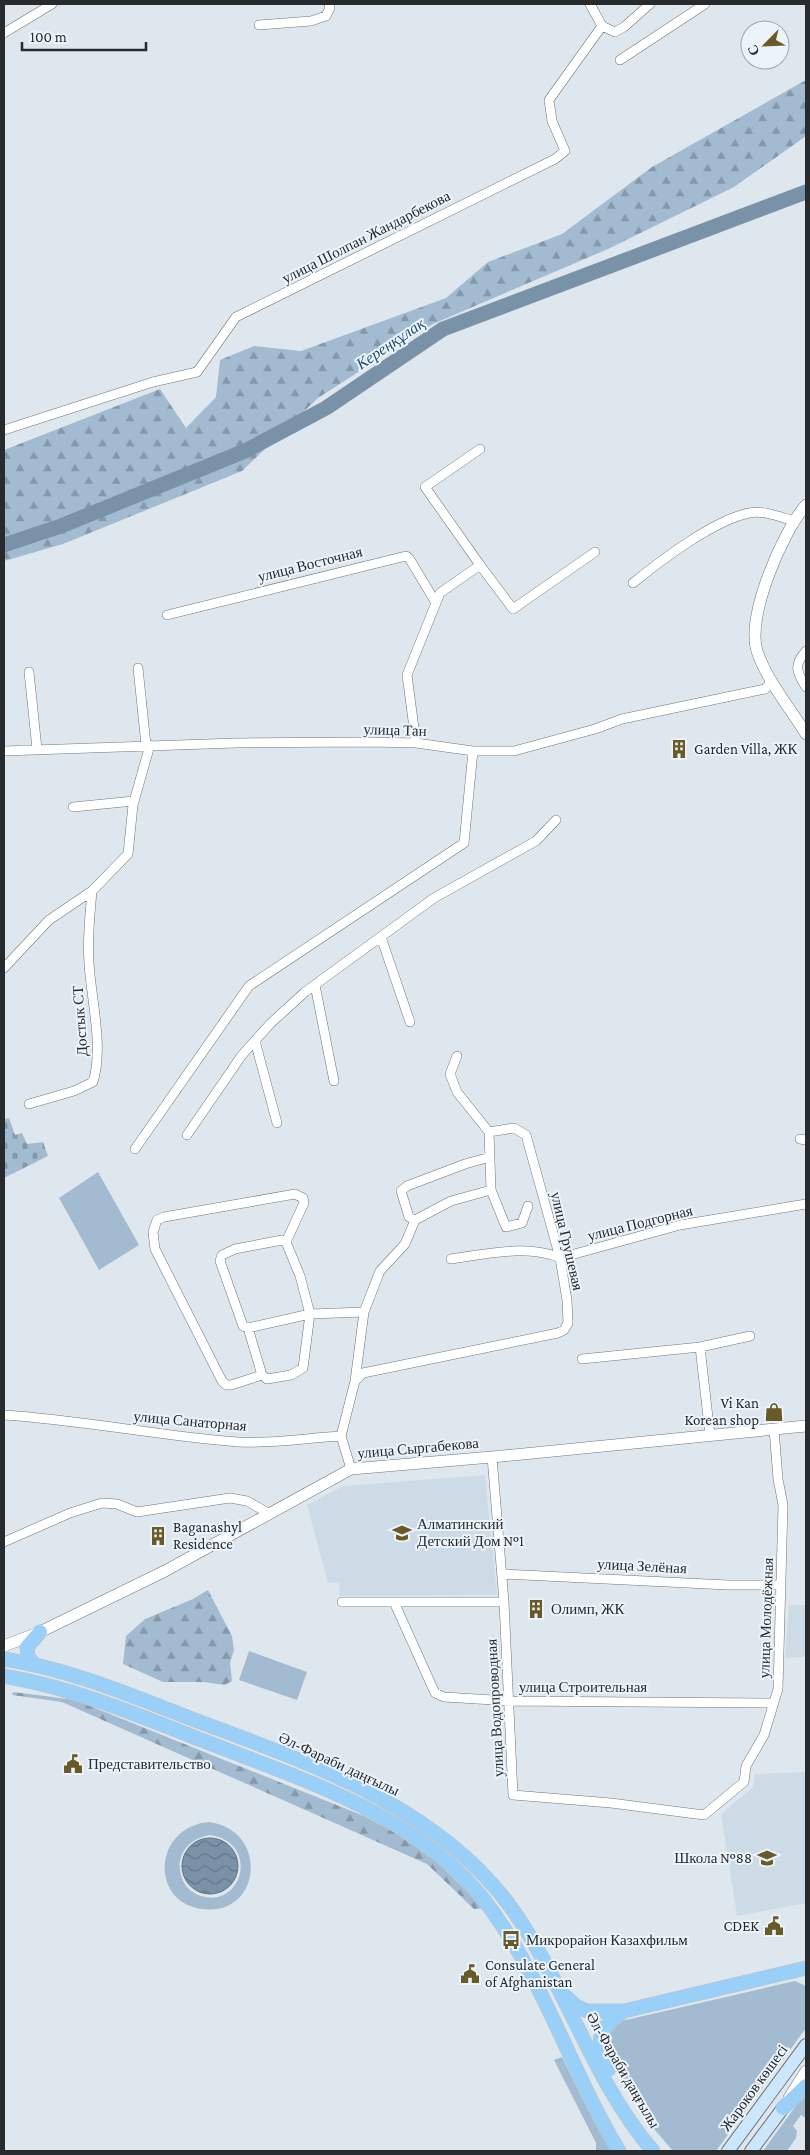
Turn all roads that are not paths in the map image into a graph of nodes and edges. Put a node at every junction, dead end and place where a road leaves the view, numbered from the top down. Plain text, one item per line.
1 (52, 4) edge
2 (329, 4) edge
3 (590, 4) edge
4 (648, 4) edge
5 (705, 4) edge
6 (259, 25) dead end
7 (602, 26) junction
8 (4, 33) edge
9 (620, 60) dead end
10 (4, 430) edge
11 (480, 449) dead end
12 (806, 505) edge
13 (794, 521) junction
14 (595, 552) dead end
15 (480, 565) junction
16 (633, 583) dead end
17 (436, 603) junction
18 (167, 615) dead end
19 (806, 651) edge
20 (138, 668) dead end
21 (28, 672) dead end
22 (772, 680) junction
23 (806, 687) edge
24 (806, 734) edge
25 (416, 743) junction
26 (148, 745) junction
27 (37, 749) junction
28 (4, 751) edge
29 (473, 751) junction
30 (134, 801) junction
31 (73, 807) dead end
32 (556, 820) dead end
33 (92, 890) junction
34 (381, 937) junction
35 (4, 968) edge
36 (315, 985) junction
37 (410, 1022) dead end
38 (255, 1041) junction
39 (457, 1056) dead end
40 (334, 1081) dead end
41 (29, 1104) dead end
42 (277, 1123) dead end
43 (489, 1132) junction
44 (187, 1135) dead end
45 (135, 1149) dead end
46 (490, 1157) junction
47 (492, 1190) junction
48 (806, 1204) edge
49 (528, 1206) dead end
50 (416, 1220) junction
51 (286, 1242) junction
52 (452, 1258) dead end
53 (560, 1258) junction
54 (364, 1312) junction
55 (310, 1314) junction
56 (248, 1328) junction
57 (750, 1336) dead end
58 (700, 1347) junction
59 (582, 1359) dead end
60 (262, 1375) junction
61 (355, 1381) junction
62 (4, 1415) edge
63 (806, 1426) edge
64 (774, 1429) junction
65 (710, 1435) junction
66 (341, 1436) junction
67 (492, 1458) junction
68 (351, 1469) junction
69 (270, 1514) junction
70 (4, 1542) edge
71 (502, 1574) junction
72 (781, 1585) junction
73 (342, 1602) dead end
74 (394, 1602) junction
75 (504, 1602) junction
76 (40, 1632) junction
77 (4, 1646) edge
78 (4, 1659) edge
79 (35, 1665) junction
80 (4, 1676) edge
81 (510, 1701) junction
82 (772, 1702) junction
83 (704, 1815) joint
84 (806, 1968) edge
85 (787, 1973) junction
86 (806, 1979) edge
87 (556, 1985) junction
88 (624, 2011) junction
89 (558, 2026) junction
90 (806, 2045) edge
91 (806, 2071) edge
92 (806, 2086) edge
93 (783, 2108) junction
94 (651, 2149) edge
95 (619, 2151) edge
96 (629, 2151) edge
97 (728, 2151) edge
98 (751, 2151) edge

1 - 8 street
2 - 6 street
3 - 7 street
4 - 7 street
5 - 9 street
7 - 10 street, улица Шолпан Жандарбекова
11 - 15 street
12 - 13 street
13 - 16 street
13 - 22 street
14 - 15 street
15 - 17 street
17 - 18 street, улица Восточная
17 - 25 street
19 - 23 street
20 - 26 street
21 - 27 street
22 - 24 street
22 - 29 street, улица Тан
25 - 26 street, улица Тан
25 - 29 street, улица Тан
26 - 27 street, улица Тан
26 - 30 street
27 - 28 street, улица Тан
29 - 45 street
30 - 31 street
30 - 33 street
32 - 34 street
33 - 35 street
33 - 41 street, Достык СТ
34 - 36 street
34 - 37 street
36 - 38 street
36 - 40 street
38 - 42 street
38 - 44 street
39 - 43 street
43 - 46 street
43 - 53 street, улица Грушевая
46 - 47 street
46 - 50 street
47 - 49 street
47 - 50 street
48 - 53 street, улица Подгорная
50 - 54 street
51 - 55 street
51 - 56 street
51 - 60 street
52 - 53 street, улица Подгорная
53 - 61 street, улица Грушевая
54 - 55 street
54 - 61 street
55 - 56 street
55 - 60 street
56 - 60 street
57 - 58 street
58 - 59 street
58 - 65 street
61 - 66 street
62 - 66 street, улица Санаторная
63 - 64 street, улица Сыргабекова
64 - 65 street, улица Сыргабекова
64 - 72 street, улица Молодёжная
65 - 67 street, улица Сыргабекова
66 - 68 street
67 - 68 street, улица Сыргабекова
67 - 71 street, улица Водопроводная
68 - 69 street, улица Сыргабекова
69 - 70 street
69 - 76 street, улица Сыргабекова
71 - 72 street, улица Зелёная
71 - 75 street, улица Водопроводная
72 - 82 street, улица Молодёжная
73 - 74 street
74 - 75 street
74 - 81 street, улица Строительная
75 - 81 street, улица Водопроводная
76 - 77 street, улица Сыргабекова
76 - 79 main road
78 - 79 main road, Әл-Фараби даңғылы
79 - 87 main road, Әл-Фараби даңғылы
80 - 89 main road
81 - 82 street, улица Строительная
81 - 83 street, улица Водопроводная
82 - 83 street, улица Молодёжная
84 - 85 main road
85 - 86 main road
85 - 88 main road
87 - 88 main road
87 - 94 main road, Әл-Фараби даңғылы
88 - 94 main road
89 - 95 main road
89 - 96 main road
90 - 97 main road, Жароков көшесі
91 - 93 street
92 - 93 main road
93 - 98 main road

